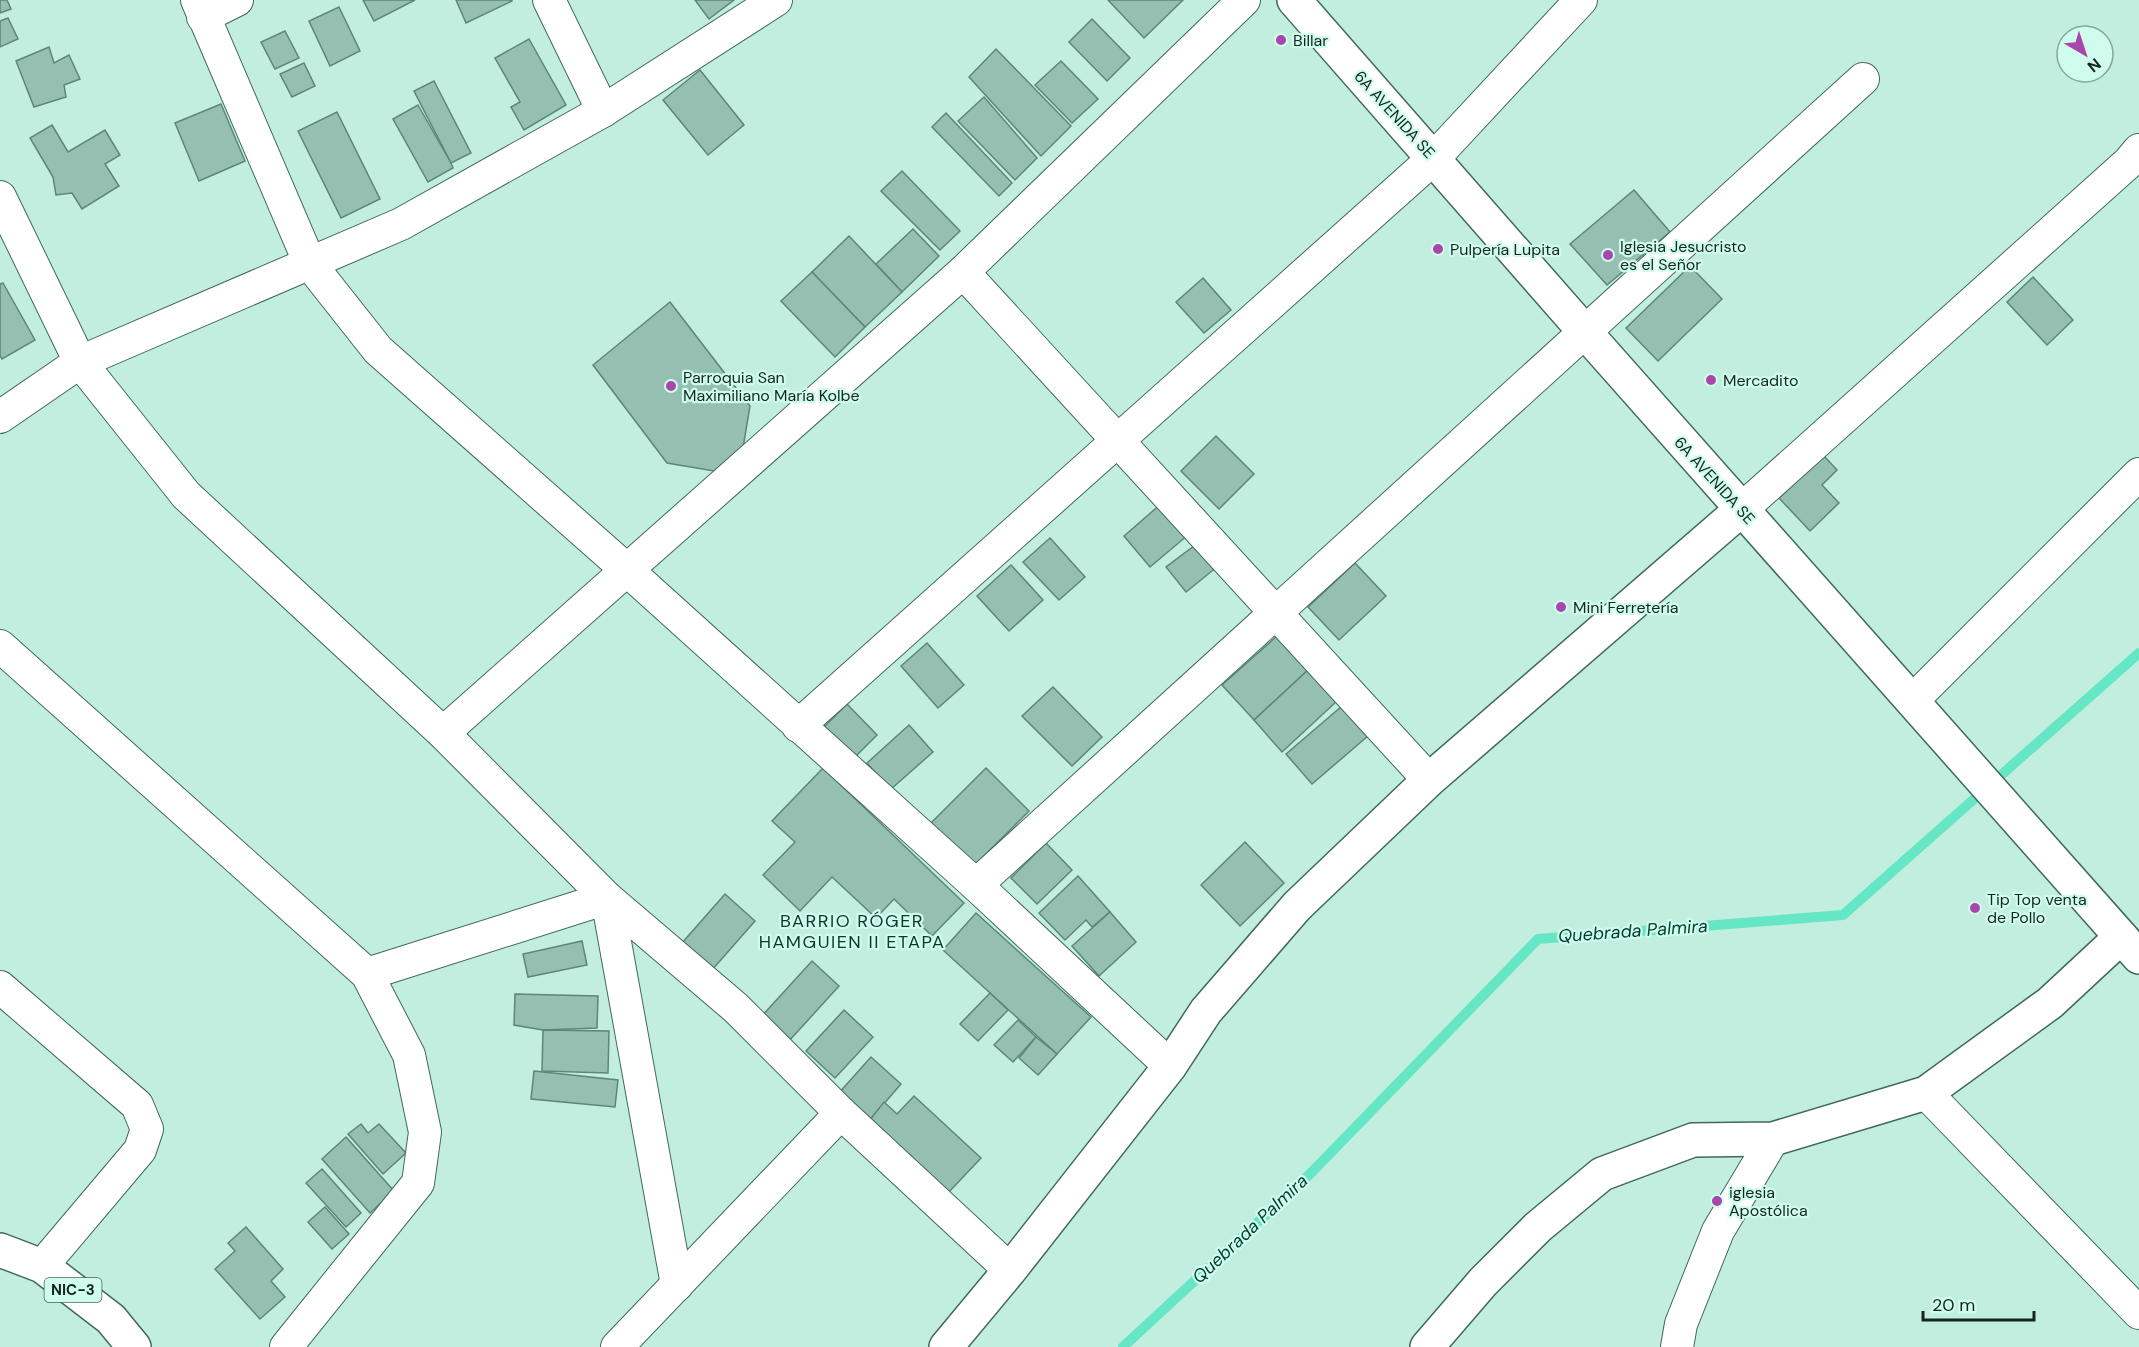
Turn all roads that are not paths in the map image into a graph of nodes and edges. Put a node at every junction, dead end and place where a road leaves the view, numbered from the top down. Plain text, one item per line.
1 (237, 0) edge
2 (549, 0) edge
3 (776, 0) edge
4 (1244, 0) edge
5 (1294, 0) edge
6 (1581, 0) edge
7 (200, 9) edge
8 (1863, 79) dead end
9 (603, 111) junction
10 (2139, 150) edge
11 (1434, 158) junction
12 (0, 197) edge
13 (310, 264) junction
14 (963, 272) junction
15 (1584, 332) junction
16 (80, 363) junction
17 (0, 417) edge
18 (1117, 440) junction
19 (2139, 474) edge
20 (1742, 509) junction
21 (627, 571) junction
22 (1275, 612) junction
23 (5, 658) edge
24 (1912, 701) junction
25 (798, 726) junction
26 (443, 733) junction
27 (1429, 780) junction
28 (976, 885) junction
29 (607, 898) junction
30 (2132, 945) edge
31 (367, 974) junction
32 (0, 987) edge
33 (1170, 1066) junction
34 (1926, 1093) junction
35 (841, 1113) junction
36 (1773, 1139) junction
37 (0, 1250) edge
38 (42, 1266) junction
39 (1010, 1270) junction
40 (677, 1285) junction
41 (2133, 1297) edge
42 (134, 1347) edge
43 (286, 1347) edge
44 (617, 1347) edge
45 (946, 1347) edge
46 (1427, 1347) edge
47 (1677, 1347) edge

1 - 7 street
2 - 9 street
3 - 9 street
4 - 14 street
5 - 11 street, 6A AVENIDA SE
6 - 11 street
7 - 13 street
8 - 15 street
9 - 13 street
10 - 20 street
11 - 15 street, 6A AVENIDA SE
11 - 18 street
12 - 16 street
13 - 16 street
13 - 21 street
14 - 18 street
14 - 21 street
15 - 20 street, 6A AVENIDA SE
15 - 22 street
16 - 17 street
16 - 26 street
18 - 22 street
18 - 25 street
19 - 24 street
20 - 24 street, 6A AVENIDA SE
20 - 27 street
21 - 25 street
21 - 26 street
22 - 27 street
22 - 28 street
23 - 31 street
24 - 30 street, 6A AVENIDA SE
25 - 28 street
26 - 29 street
27 - 33 street
28 - 33 street
29 - 31 street
29 - 35 street
29 - 40 street
30 - 34 street
31 - 43 street
32 - 38 street
33 - 39 street
34 - 36 street
34 - 41 street
35 - 39 street
35 - 40 street
36 - 46 street
36 - 47 street
37 - 38 street, NIC-3
38 - 42 street, NIC-3
39 - 45 street
40 - 44 street

